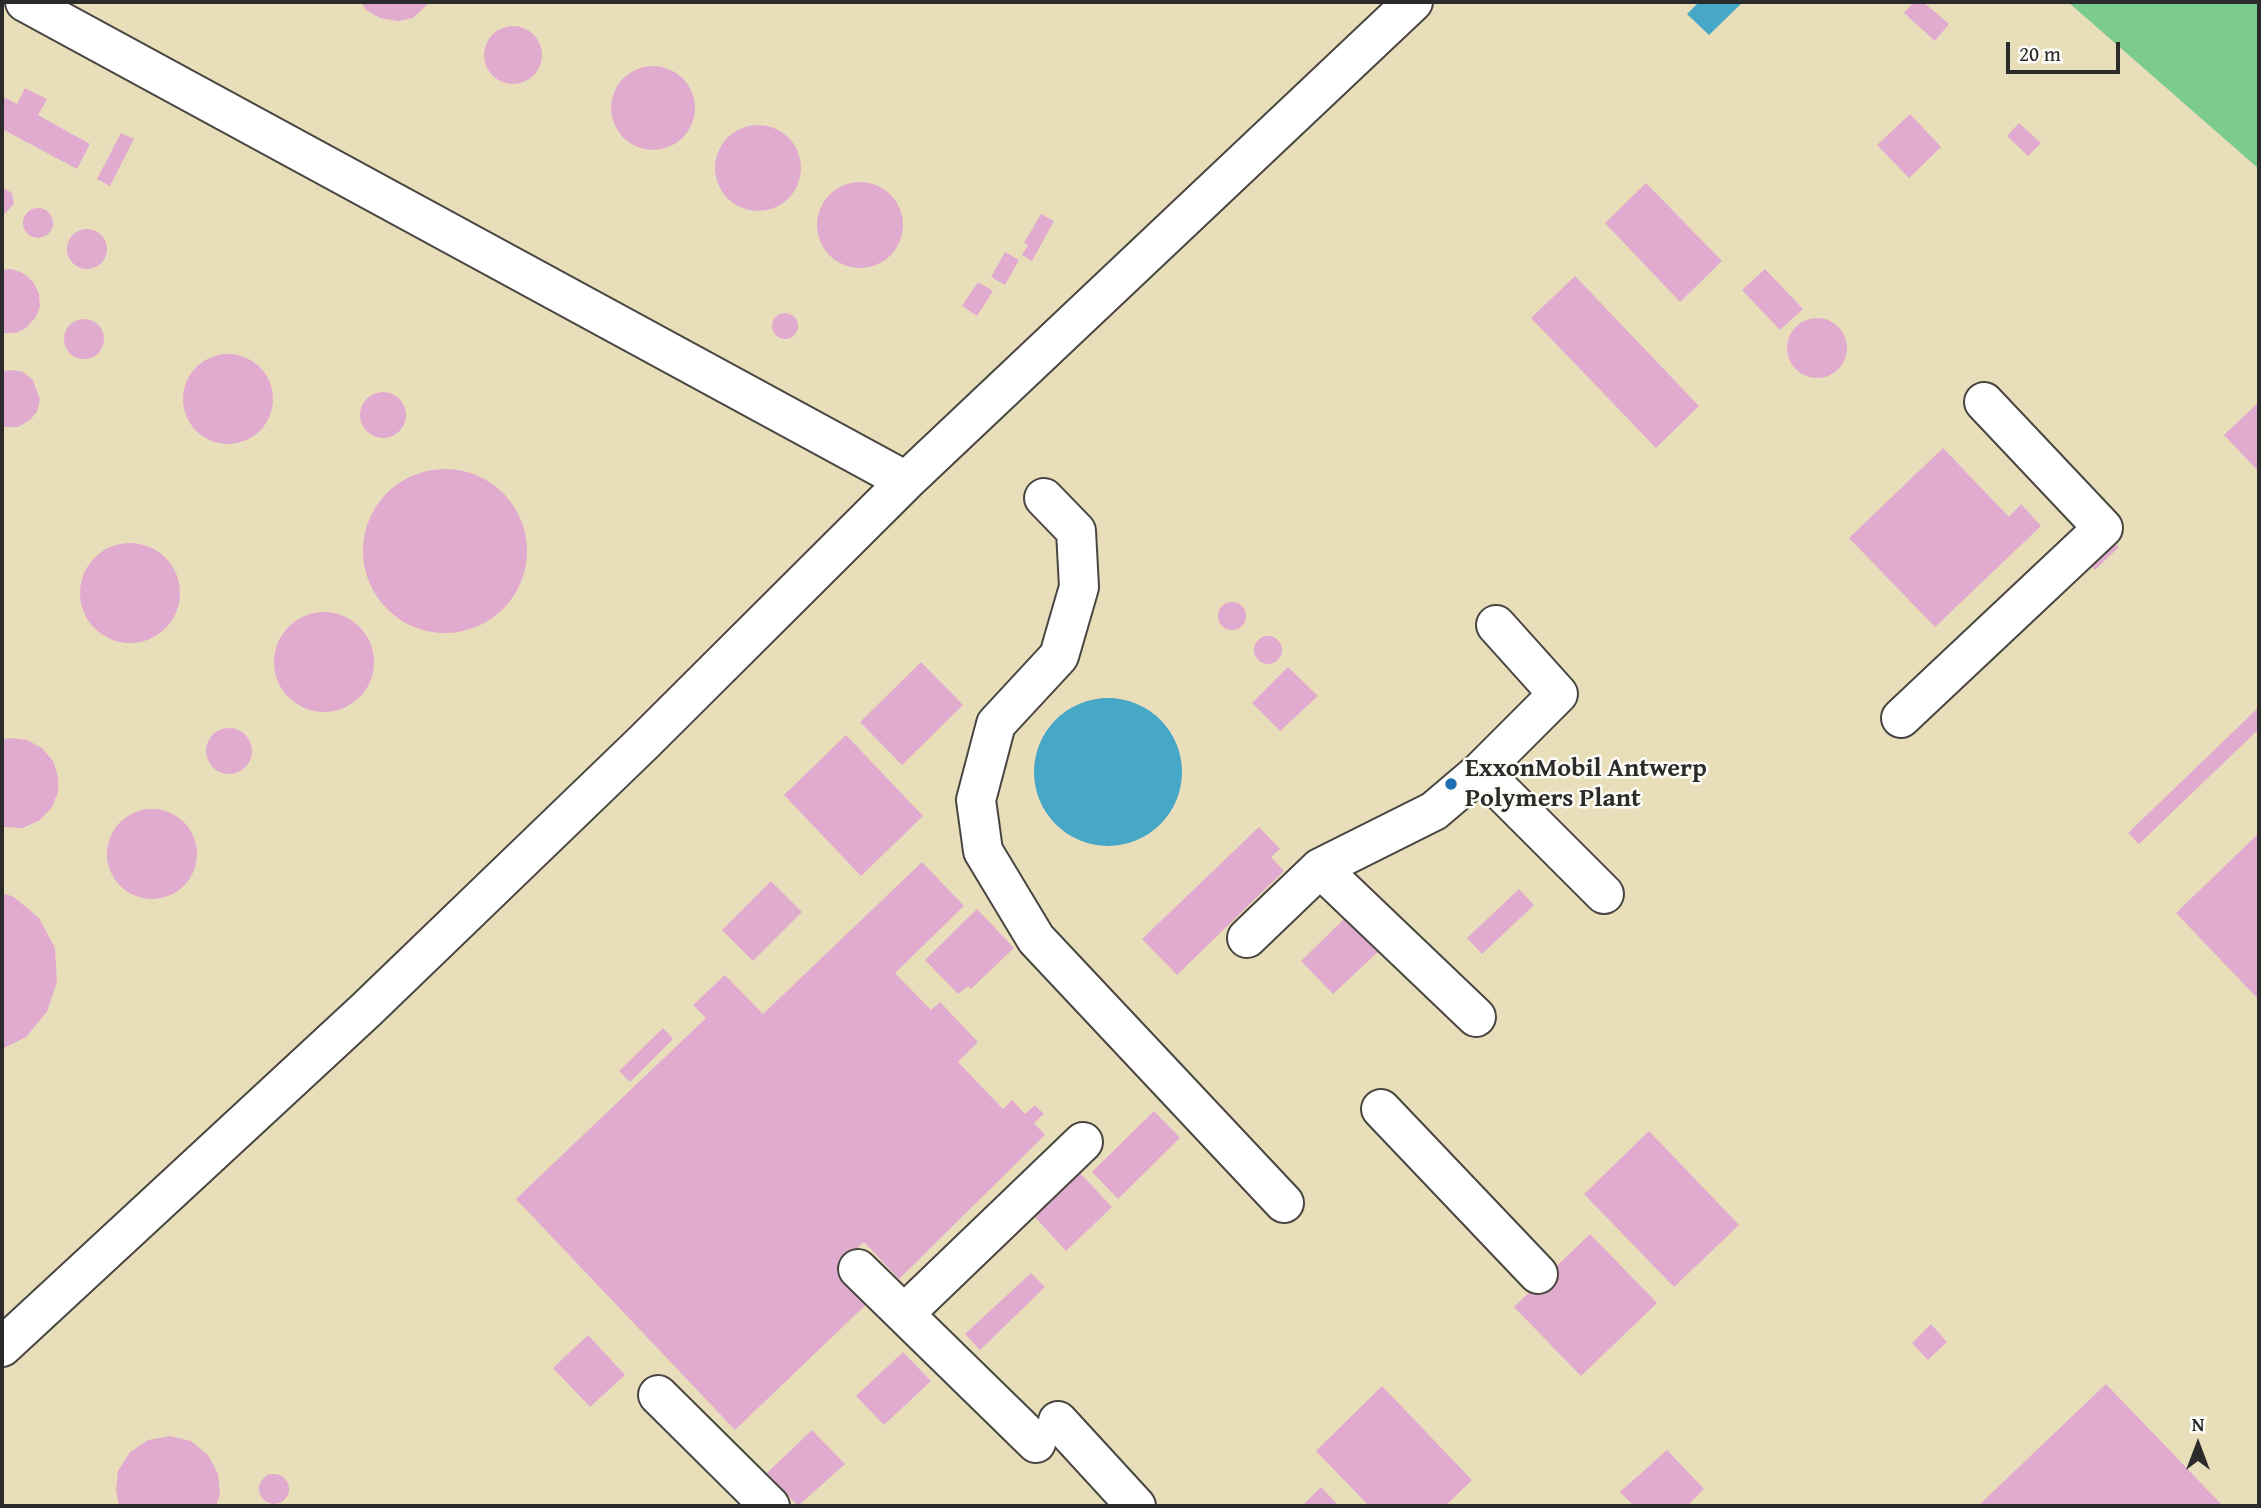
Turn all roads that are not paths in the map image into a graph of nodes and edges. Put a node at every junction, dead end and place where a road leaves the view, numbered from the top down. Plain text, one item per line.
1 (25, 2) edge
2 (1413, 2) edge
3 (1984, 402) dead end
4 (906, 481) junction
5 (1044, 498) dead end
6 (1496, 625) dead end
7 (1901, 718) dead end
8 (1481, 771) junction
9 (1320, 868) junction
10 (1604, 894) dead end
11 (1247, 938) dead end
12 (1476, 1017) dead end
13 (1381, 1109) dead end
14 (1083, 1142) dead end
15 (1284, 1203) dead end
16 (859, 1269) dead end
17 (1538, 1273) dead end
18 (906, 1312) junction
19 (2, 1347) edge
20 (658, 1395) dead end
21 (769, 1506) edge
22 (1136, 1506) edge

1 - 4 lane
2 - 4 lane
3 - 7 lane
4 - 19 lane
5 - 15 lane
6 - 8 lane
8 - 9 lane
8 - 10 lane
9 - 11 lane
9 - 12 lane
13 - 17 lane
14 - 18 lane
16 - 18 lane
18 - 22 lane
20 - 21 lane

